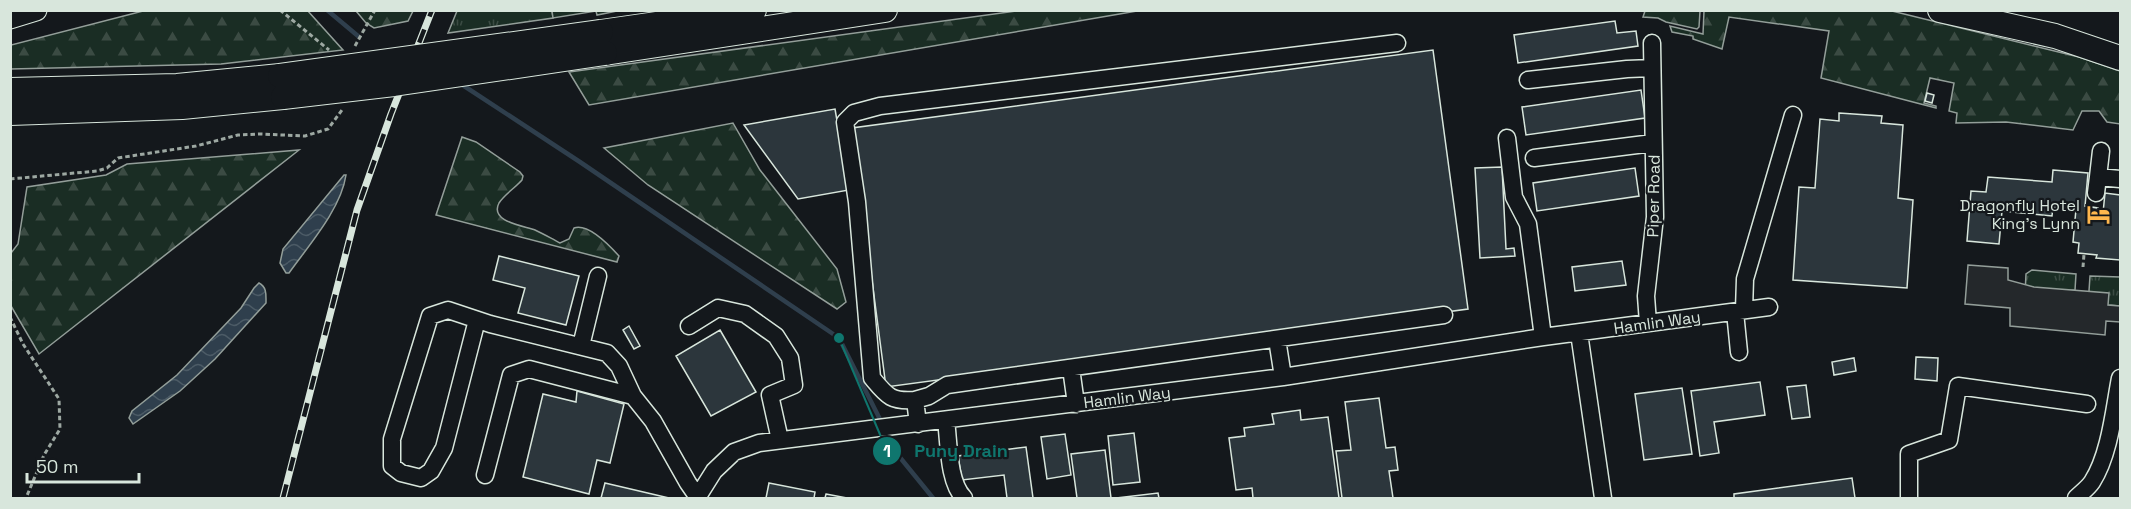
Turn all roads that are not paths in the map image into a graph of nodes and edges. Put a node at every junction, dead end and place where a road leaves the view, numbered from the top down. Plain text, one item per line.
1 (36, 10) edge
2 (754, 10) edge
3 (885, 10) edge
4 (1940, 10) edge
5 (10, 18) edge
6 (603, 43) junction
7 (1397, 43) dead end
8 (1652, 43) dead end
9 (2121, 58) edge
10 (1652, 68) junction
11 (1528, 80) dead end
12 (281, 86) junction
13 (10, 90) edge
14 (10, 113) edge
15 (1793, 115) dead end
16 (1507, 138) dead end
17 (1653, 143) junction
18 (2101, 151) dead end
19 (1533, 158) dead end
20 (2121, 179) edge
21 (598, 276) dead end
22 (1769, 307) dead end
23 (1739, 311) junction
24 (1444, 315) dead end
25 (477, 320) junction
26 (1648, 322) junction
27 (689, 326) dead end
28 (1579, 333) junction
29 (1543, 337) junction
30 (1277, 339) junction
31 (581, 346) junction
32 (1739, 352) dead end
33 (1071, 368) junction
34 (1283, 377) junction
35 (2121, 378) edge
36 (633, 396) junction
37 (915, 400) junction
38 (1076, 404) junction
39 (2087, 404) dead end
40 (946, 420) junction
41 (918, 424) junction
42 (780, 441) junction
43 (485, 475) dead end
44 (697, 497) edge
45 (964, 498) edge
46 (1603, 498) edge
47 (1909, 498) edge
48 (2076, 498) edge

1 - 5 main road
2 - 6 highway
3 - 6 highway
4 - 9 highway
6 - 12 highway, bridge
7 - 37 street
8 - 10 street, Piper Road
10 - 11 street
10 - 17 street, Piper Road
12 - 13 highway
12 - 14 highway
15 - 23 street
16 - 29 street
17 - 19 street
17 - 26 street, Piper Road
18 - 20 street
21 - 31 street
22 - 23 street, Hamlin Way
23 - 26 street, Hamlin Way
23 - 32 street
24 - 30 street
25 - 25 street
25 - 31 street
26 - 28 street, Hamlin Way
27 - 42 street
28 - 29 street, Hamlin Way
28 - 46 street
29 - 34 street, Hamlin Way
30 - 33 street
30 - 34 street
31 - 36 street
33 - 37 street
33 - 38 street
34 - 38 street, Hamlin Way
35 - 48 street
36 - 43 street
36 - 44 street
37 - 41 street
38 - 40 street, Hamlin Way
39 - 47 street
40 - 41 street, Hamlin Way
40 - 45 street
41 - 42 street, Hamlin Way
42 - 44 street, Hamlin Way

